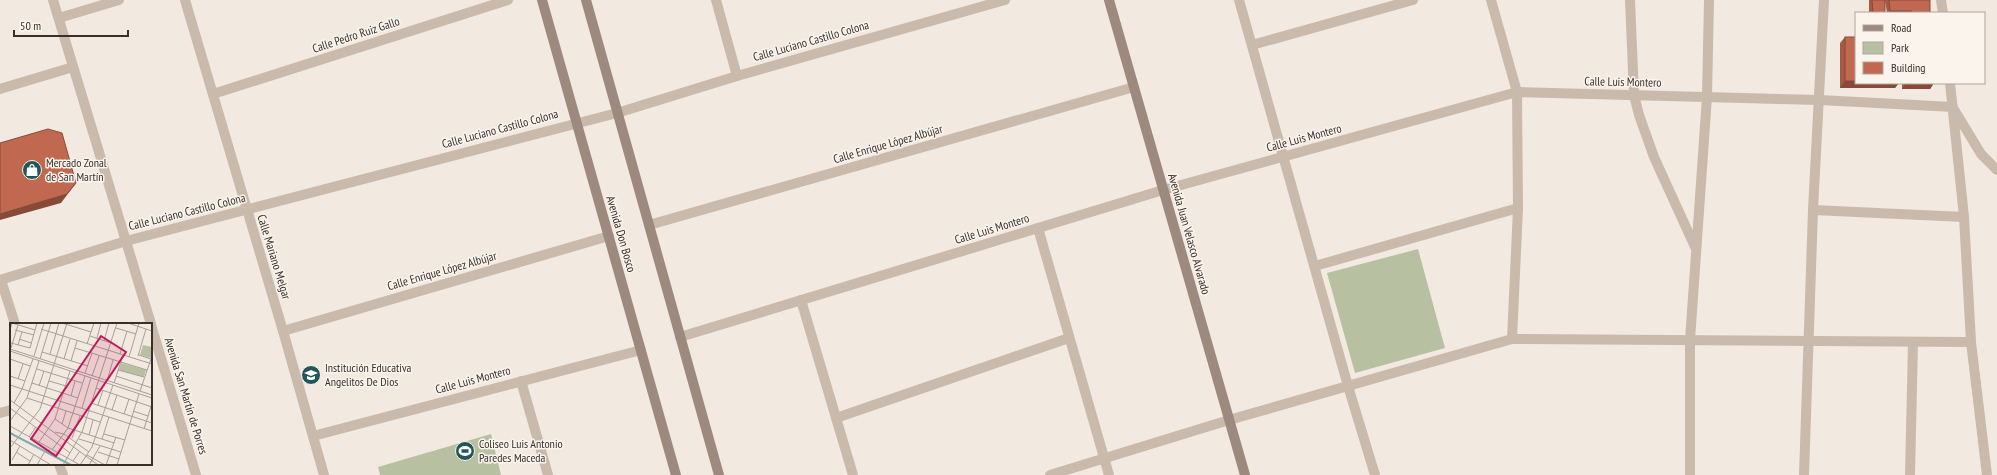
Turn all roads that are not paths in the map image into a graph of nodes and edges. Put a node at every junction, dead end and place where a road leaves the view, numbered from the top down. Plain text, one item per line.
1 (53, 0) edge
2 (118, 0) edge
3 (185, 0) edge
4 (508, 0) edge
5 (542, 0) edge
6 (586, 0) edge
7 (716, 0) edge
8 (1005, 0) edge
9 (1109, 0) edge
10 (1239, 0) edge
11 (1413, 0) edge
12 (1491, 0) edge
13 (1630, 0) edge
14 (1709, 0) edge
15 (1824, 0) edge
16 (1941, 0) edge
17 (980, 3) edge
18 (1943, 12) edge
19 (58, 18) junction
20 (1252, 45) junction
21 (73, 67) junction
22 (737, 76) junction
23 (1950, 84) edge
24 (1134, 87) junction
25 (0, 89) edge
26 (1517, 92) junction
27 (213, 94) junction
28 (1634, 96) junction
29 (1706, 97) junction
30 (1820, 100) junction
31 (1953, 107) junction
32 (617, 113) junction
33 (576, 122) junction
34 (1283, 157) junction
35 (1997, 170) edge
36 (1163, 190) junction
37 (1518, 208) junction
38 (247, 210) junction
39 (1813, 210) junction
40 (1964, 217) junction
41 (649, 225) junction
42 (1038, 228) junction
43 (609, 236) junction
44 (126, 241) junction
45 (1696, 249) junction
46 (1315, 266) junction
47 (1, 280) edge
48 (801, 300) junction
49 (15, 323) edge
50 (150, 323) edge
51 (152, 328) edge
52 (283, 331) junction
53 (680, 337) junction
54 (1069, 338) junction
55 (1512, 340) junction
56 (1690, 340) junction
57 (1808, 340) junction
58 (1913, 342) junction
59 (1971, 342) junction
60 (641, 350) junction
61 (521, 381) junction
62 (1348, 386) junction
63 (10, 410) edge
64 (0, 414) edge
65 (836, 418) junction
66 (1229, 420) junction
67 (313, 436) junction
68 (1104, 458) junction
69 (59, 465) edge
70 (63, 475) edge
71 (196, 475) edge
72 (324, 475) edge
73 (548, 475) edge
74 (676, 475) edge
75 (720, 475) edge
76 (853, 475) edge
77 (1050, 475) edge
78 (1109, 475) edge
79 (1245, 475) edge
80 (1376, 475) edge
81 (1690, 475) edge
82 (1804, 475) edge
83 (1910, 475) edge
84 (1987, 475) edge

1 - 19 street, Avenida San Martín de Porres
2 - 19 street
3 - 27 street, Calle Mariano Melgar
4 - 27 street, Calle Pedro Ruiz Gallo
5 - 33 street, Avenida Don Bosco
6 - 32 street
7 - 22 street
8 - 17 street, Calle Luciano Castillo Colona
9 - 24 street, Avenida Juan Velasco Alvarado
10 - 20 street
11 - 20 street
12 - 26 street
13 - 28 street
14 - 29 street
15 - 30 street
16 - 18 street
17 - 22 street, Calle Luciano Castillo Colona
19 - 21 street, Avenida San Martín de Porres
20 - 34 street
21 - 25 street
21 - 44 street, Avenida San Martín de Porres
22 - 32 street, Calle Luciano Castillo Colona
23 - 31 street
24 - 36 street, Avenida Juan Velasco Alvarado
24 - 41 street, Calle Enrique López Albújar
26 - 28 street, Calle Luis Montero
26 - 34 street, Calle Luis Montero
26 - 37 street
27 - 38 street, Calle Mariano Melgar
28 - 29 street, Calle Luis Montero
28 - 45 street
29 - 30 street, Calle Luis Montero
29 - 45 street
30 - 31 street, Calle Luis Montero
30 - 39 street
31 - 35 street
31 - 40 street
32 - 33 street, Calle Luciano Castillo Colona
32 - 41 street
33 - 38 street, Calle Luciano Castillo Colona
33 - 43 street, Avenida Don Bosco
34 - 36 street, Calle Luis Montero
34 - 46 street
36 - 42 street, Calle Luis Montero
36 - 66 street, Avenida Juan Velasco Alvarado
37 - 46 street
37 - 55 street
38 - 44 street, Calle Luciano Castillo Colona
38 - 52 street, Calle Mariano Melgar
39 - 40 street
39 - 57 street
40 - 59 street
41 - 53 street
42 - 48 street, Calle Luis Montero
42 - 54 street
43 - 52 street, Calle Enrique López Albújar
43 - 60 street, Avenida Don Bosco
44 - 47 street, Calle Luciano Castillo Colona
44 - 50 street, Avenida San Martín de Porres
45 - 56 street
46 - 62 street
47 - 49 street
48 - 53 street, Calle Luis Montero
48 - 65 street
51 - 71 street, Avenida San Martín de Porres
52 - 67 street, Calle Mariano Melgar
53 - 75 street
54 - 65 street
54 - 68 street
55 - 56 street
55 - 62 street
56 - 57 street
56 - 81 street
57 - 58 street
57 - 82 street
58 - 59 street
58 - 83 street
59 - 84 street
60 - 61 street, Calle Luis Montero
60 - 74 street, Avenida Don Bosco
61 - 67 street, Calle Luis Montero
61 - 73 street
62 - 66 street
62 - 80 street
63 - 64 street
65 - 76 street
66 - 68 street
66 - 79 street, Avenida Juan Velasco Alvarado
67 - 72 street, Calle Mariano Melgar
68 - 77 street
68 - 78 street
69 - 70 street

